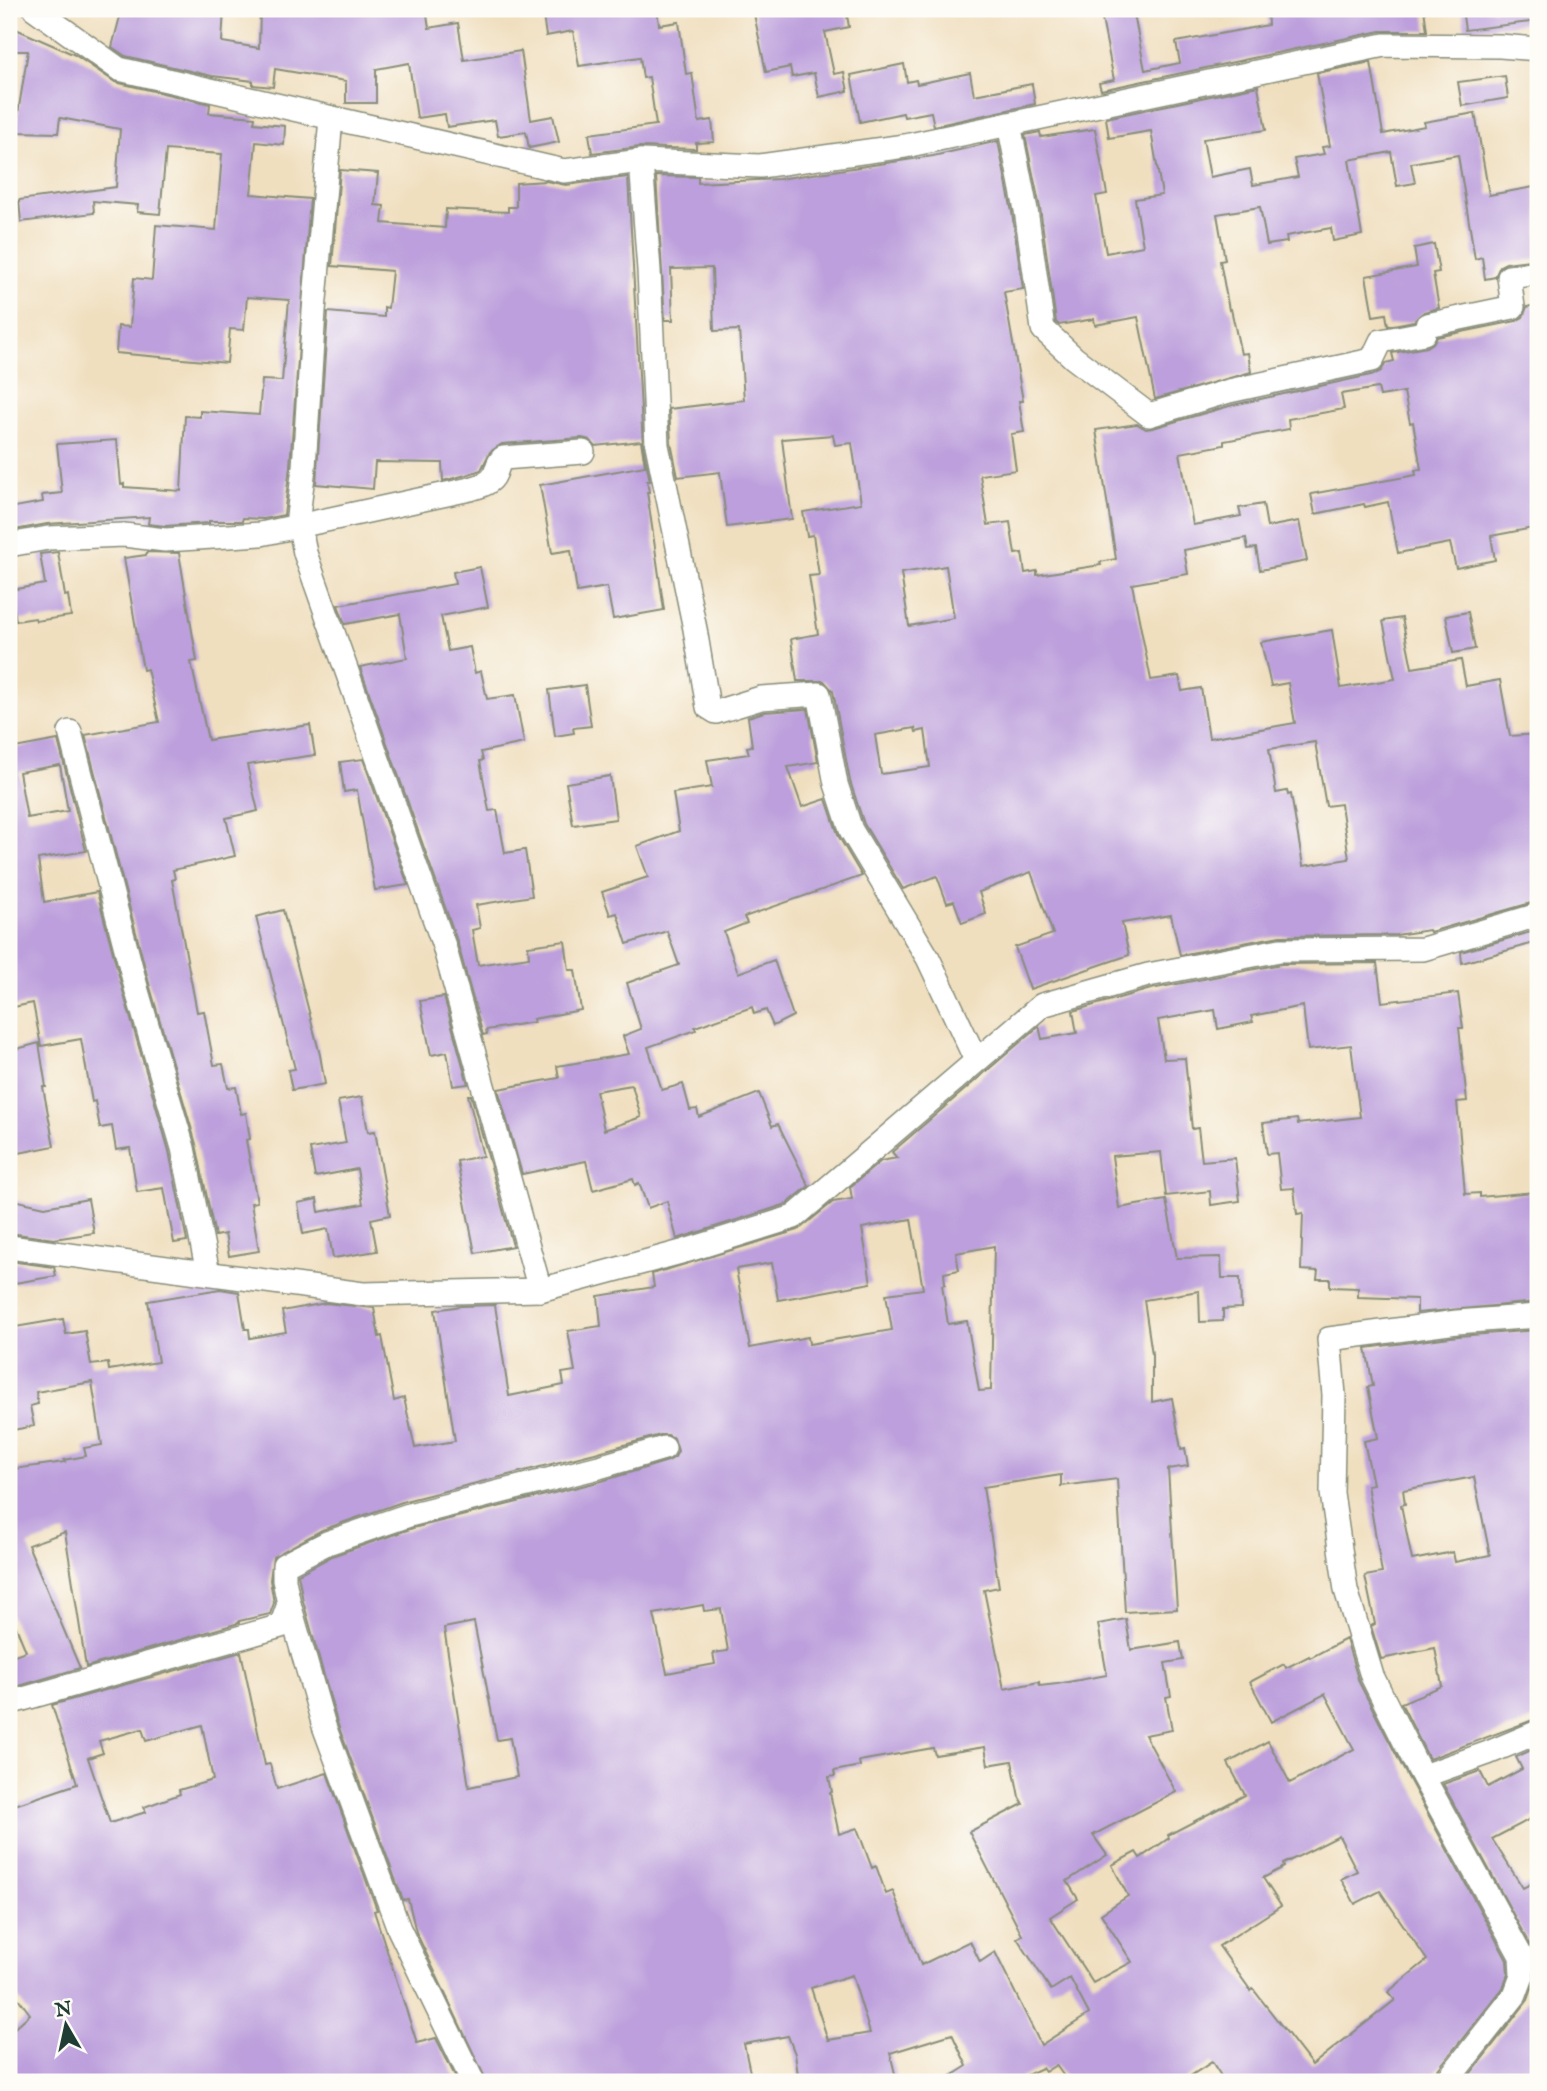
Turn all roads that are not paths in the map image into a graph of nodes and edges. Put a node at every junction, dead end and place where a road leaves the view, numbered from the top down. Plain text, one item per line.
1 (35, 9) edge
2 (1538, 50) edge
3 (331, 118) junction
4 (1009, 124) junction
5 (641, 161) junction
6 (1538, 273) edge
7 (583, 452) dead end
8 (300, 524) junction
9 (9, 545) edge
10 (70, 732) dead end
11 (1538, 915) edge
12 (976, 1060) junction
13 (9, 1247) edge
14 (208, 1273) junction
15 (540, 1290) junction
16 (1538, 1316) edge
17 (664, 1448) dead end
18 (289, 1604) junction
19 (9, 1703) edge
20 (1538, 1731) edge
21 (1423, 1776) junction
22 (473, 2082) edge
23 (1446, 2082) edge

1 - 3 street
2 - 4 street
3 - 5 street
3 - 8 street
4 - 5 street
4 - 6 street
5 - 12 street
7 - 8 street
8 - 9 street
8 - 15 street
10 - 14 street
11 - 12 street
12 - 15 street
13 - 14 street
14 - 15 street
16 - 21 street
17 - 18 street
18 - 19 street
18 - 22 street
20 - 21 street
21 - 23 street

